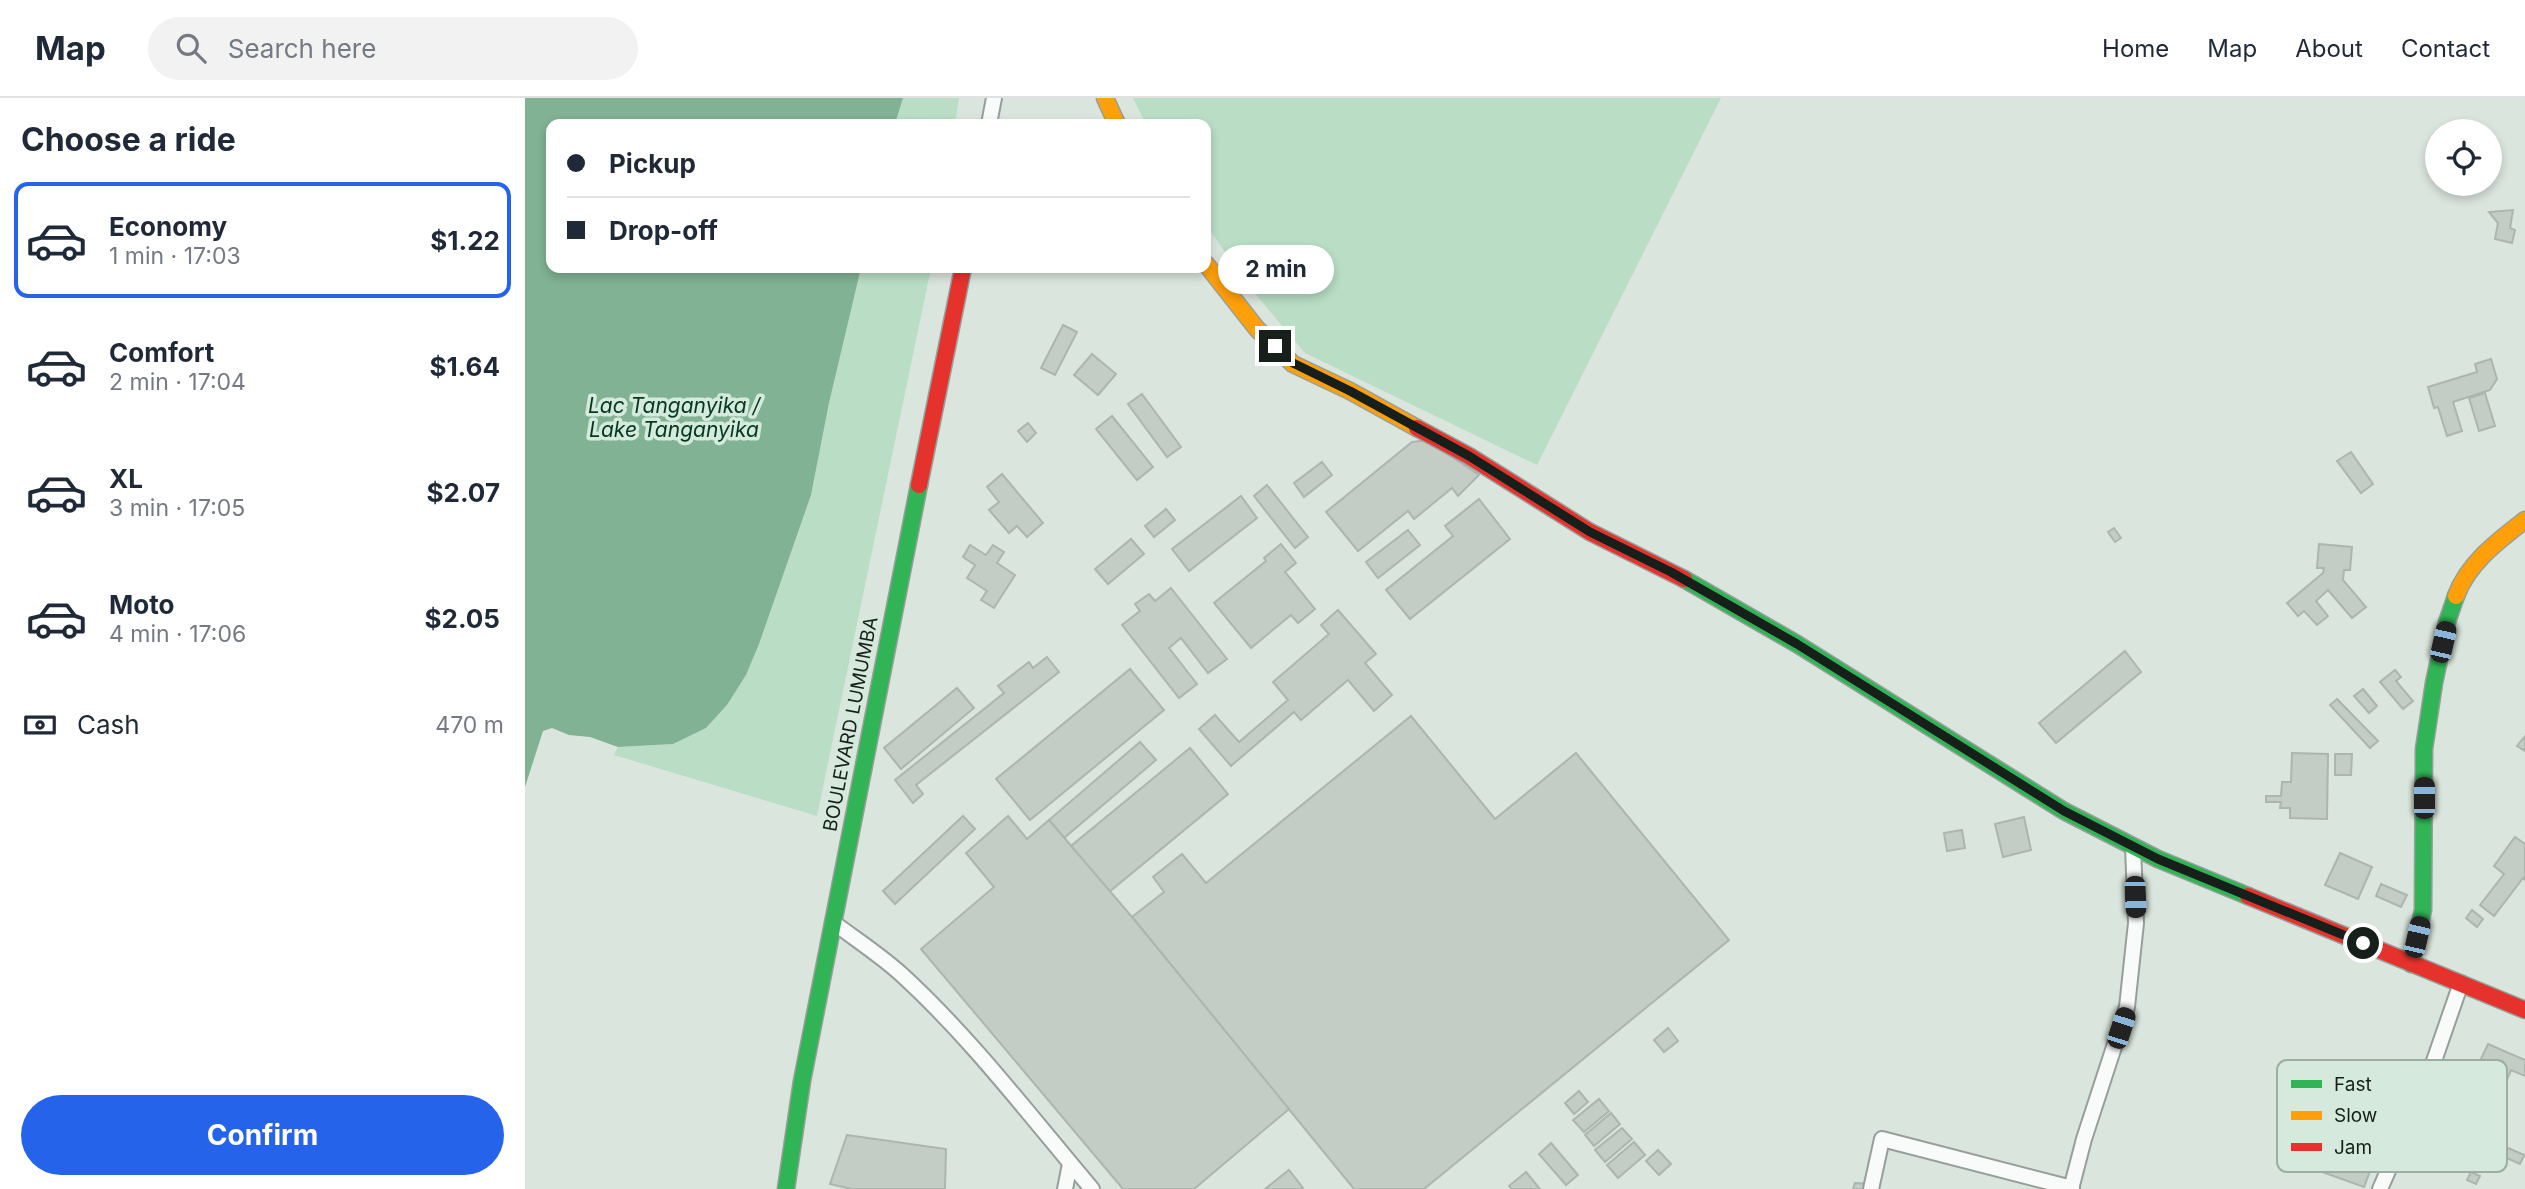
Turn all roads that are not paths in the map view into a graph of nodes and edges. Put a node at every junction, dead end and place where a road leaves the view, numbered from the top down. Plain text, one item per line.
1 (994, 98) edge
2 (1105, 98) edge
3 (990, 119) edge
4 (1115, 119) edge
5 (1211, 270) edge
6 (962, 273) edge
7 (2525, 520) edge
8 (2133, 847) junction
9 (833, 922) junction
10 (2411, 964) junction
11 (2461, 983) junction
12 (2525, 1010) edge
13 (2434, 1060) edge
14 (1070, 1164) junction
15 (2387, 1172) edge
16 (2071, 1188) edge
17 (786, 1189) edge
18 (1065, 1189) edge
19 (1092, 1189) edge
20 (1871, 1189) edge
21 (2380, 1189) edge

1 - 3 street
2 - 4 street
5 - 8 street
6 - 9 street, BOULEVARD LUMUMBA
7 - 10 street
8 - 10 street
8 - 16 street
9 - 14 street
9 - 17 street, BOULEVARD LUMUMBA
10 - 11 street
11 - 12 street
11 - 13 street
14 - 18 street
14 - 19 street
15 - 21 street
16 - 20 street

